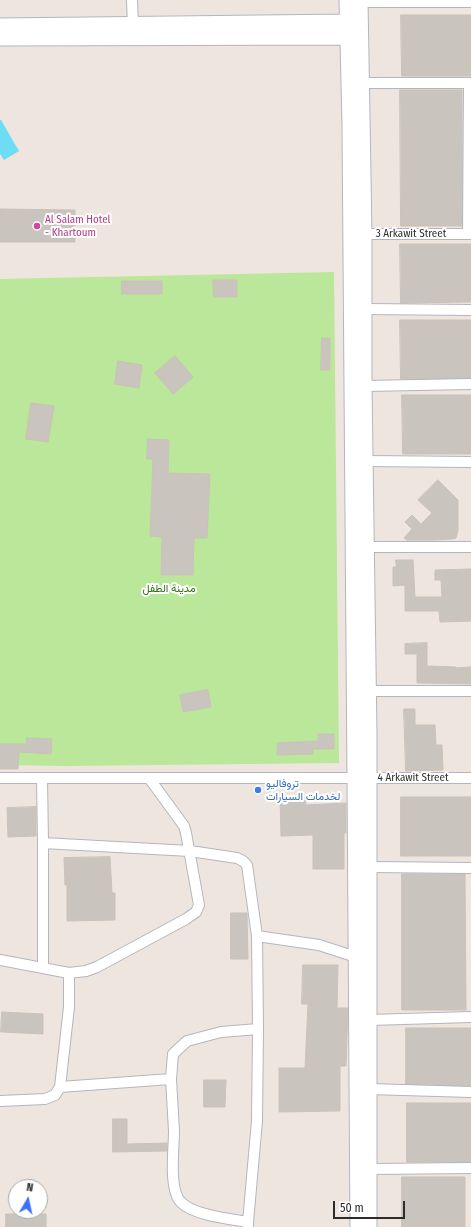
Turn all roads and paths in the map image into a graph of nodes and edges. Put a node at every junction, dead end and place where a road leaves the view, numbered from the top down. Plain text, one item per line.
1 (132, 0) edge
2 (356, 0) edge
3 (471, 2) edge
4 (0, 26) edge
5 (132, 26) junction
6 (349, 29) junction
7 (0, 38) edge
8 (362, 83) junction
9 (470, 83) edge
10 (470, 151) edge
11 (358, 234) junction
12 (469, 234) edge
13 (364, 309) junction
14 (471, 310) edge
15 (471, 384) edge
16 (364, 386) junction
17 (366, 461) junction
18 (471, 462) edge
19 (366, 547) junction
20 (471, 547) edge
21 (369, 691) junction
22 (471, 691) edge
23 (0, 778) edge
24 (42, 778) junction
25 (149, 778) junction
26 (471, 778) edge
27 (362, 779) junction
28 (44, 843) junction
29 (190, 851) junction
30 (369, 868) junction
31 (471, 868) edge
32 (471, 876) edge
33 (257, 936) junction
34 (356, 957) junction
35 (0, 960) edge
36 (43, 968) junction
37 (69, 973) junction
38 (471, 1017) edge
39 (369, 1020) junction
40 (258, 1029) junction
41 (171, 1079) junction
42 (60, 1087) junction
43 (369, 1089) junction
44 (471, 1092) edge
45 (0, 1101) edge
46 (471, 1168) edge
47 (369, 1169) junction
48 (471, 1176) edge
49 (248, 1224) edge
50 (358, 1227) edge
51 (369, 1227) edge

1 - 5 street
2 - 3 street
2 - 6 street
2 - 8 street
4 - 5 street
5 - 6 street
6 - 7 street
6 - 11 street
8 - 9 street
8 - 11 street
9 - 10 street
10 - 12 street
11 - 12 street, 3 Arkawit Street
11 - 13 street
11 - 27 street
13 - 14 street
13 - 16 street
15 - 16 street
16 - 17 street
17 - 18 street
17 - 19 street
19 - 20 street
19 - 21 street
21 - 22 street
21 - 27 street
23 - 24 street, 4 Arkawit Street
24 - 25 street, 4 Arkawit Street
24 - 28 street
25 - 27 street, 4 Arkawit Street
25 - 29 street
26 - 27 street, 4 Arkawit Street
27 - 30 street
27 - 34 street
28 - 29 street
28 - 36 street
29 - 33 street
29 - 37 street
30 - 31 street
30 - 39 street
31 - 32 street
33 - 34 street
33 - 40 street
34 - 50 street
35 - 36 street
36 - 37 street
37 - 42 street
38 - 39 street
39 - 43 street
40 - 41 street
40 - 49 street
41 - 42 street
41 - 49 street
42 - 45 street
43 - 44 street
43 - 47 street
46 - 47 street
46 - 48 street
47 - 51 street

